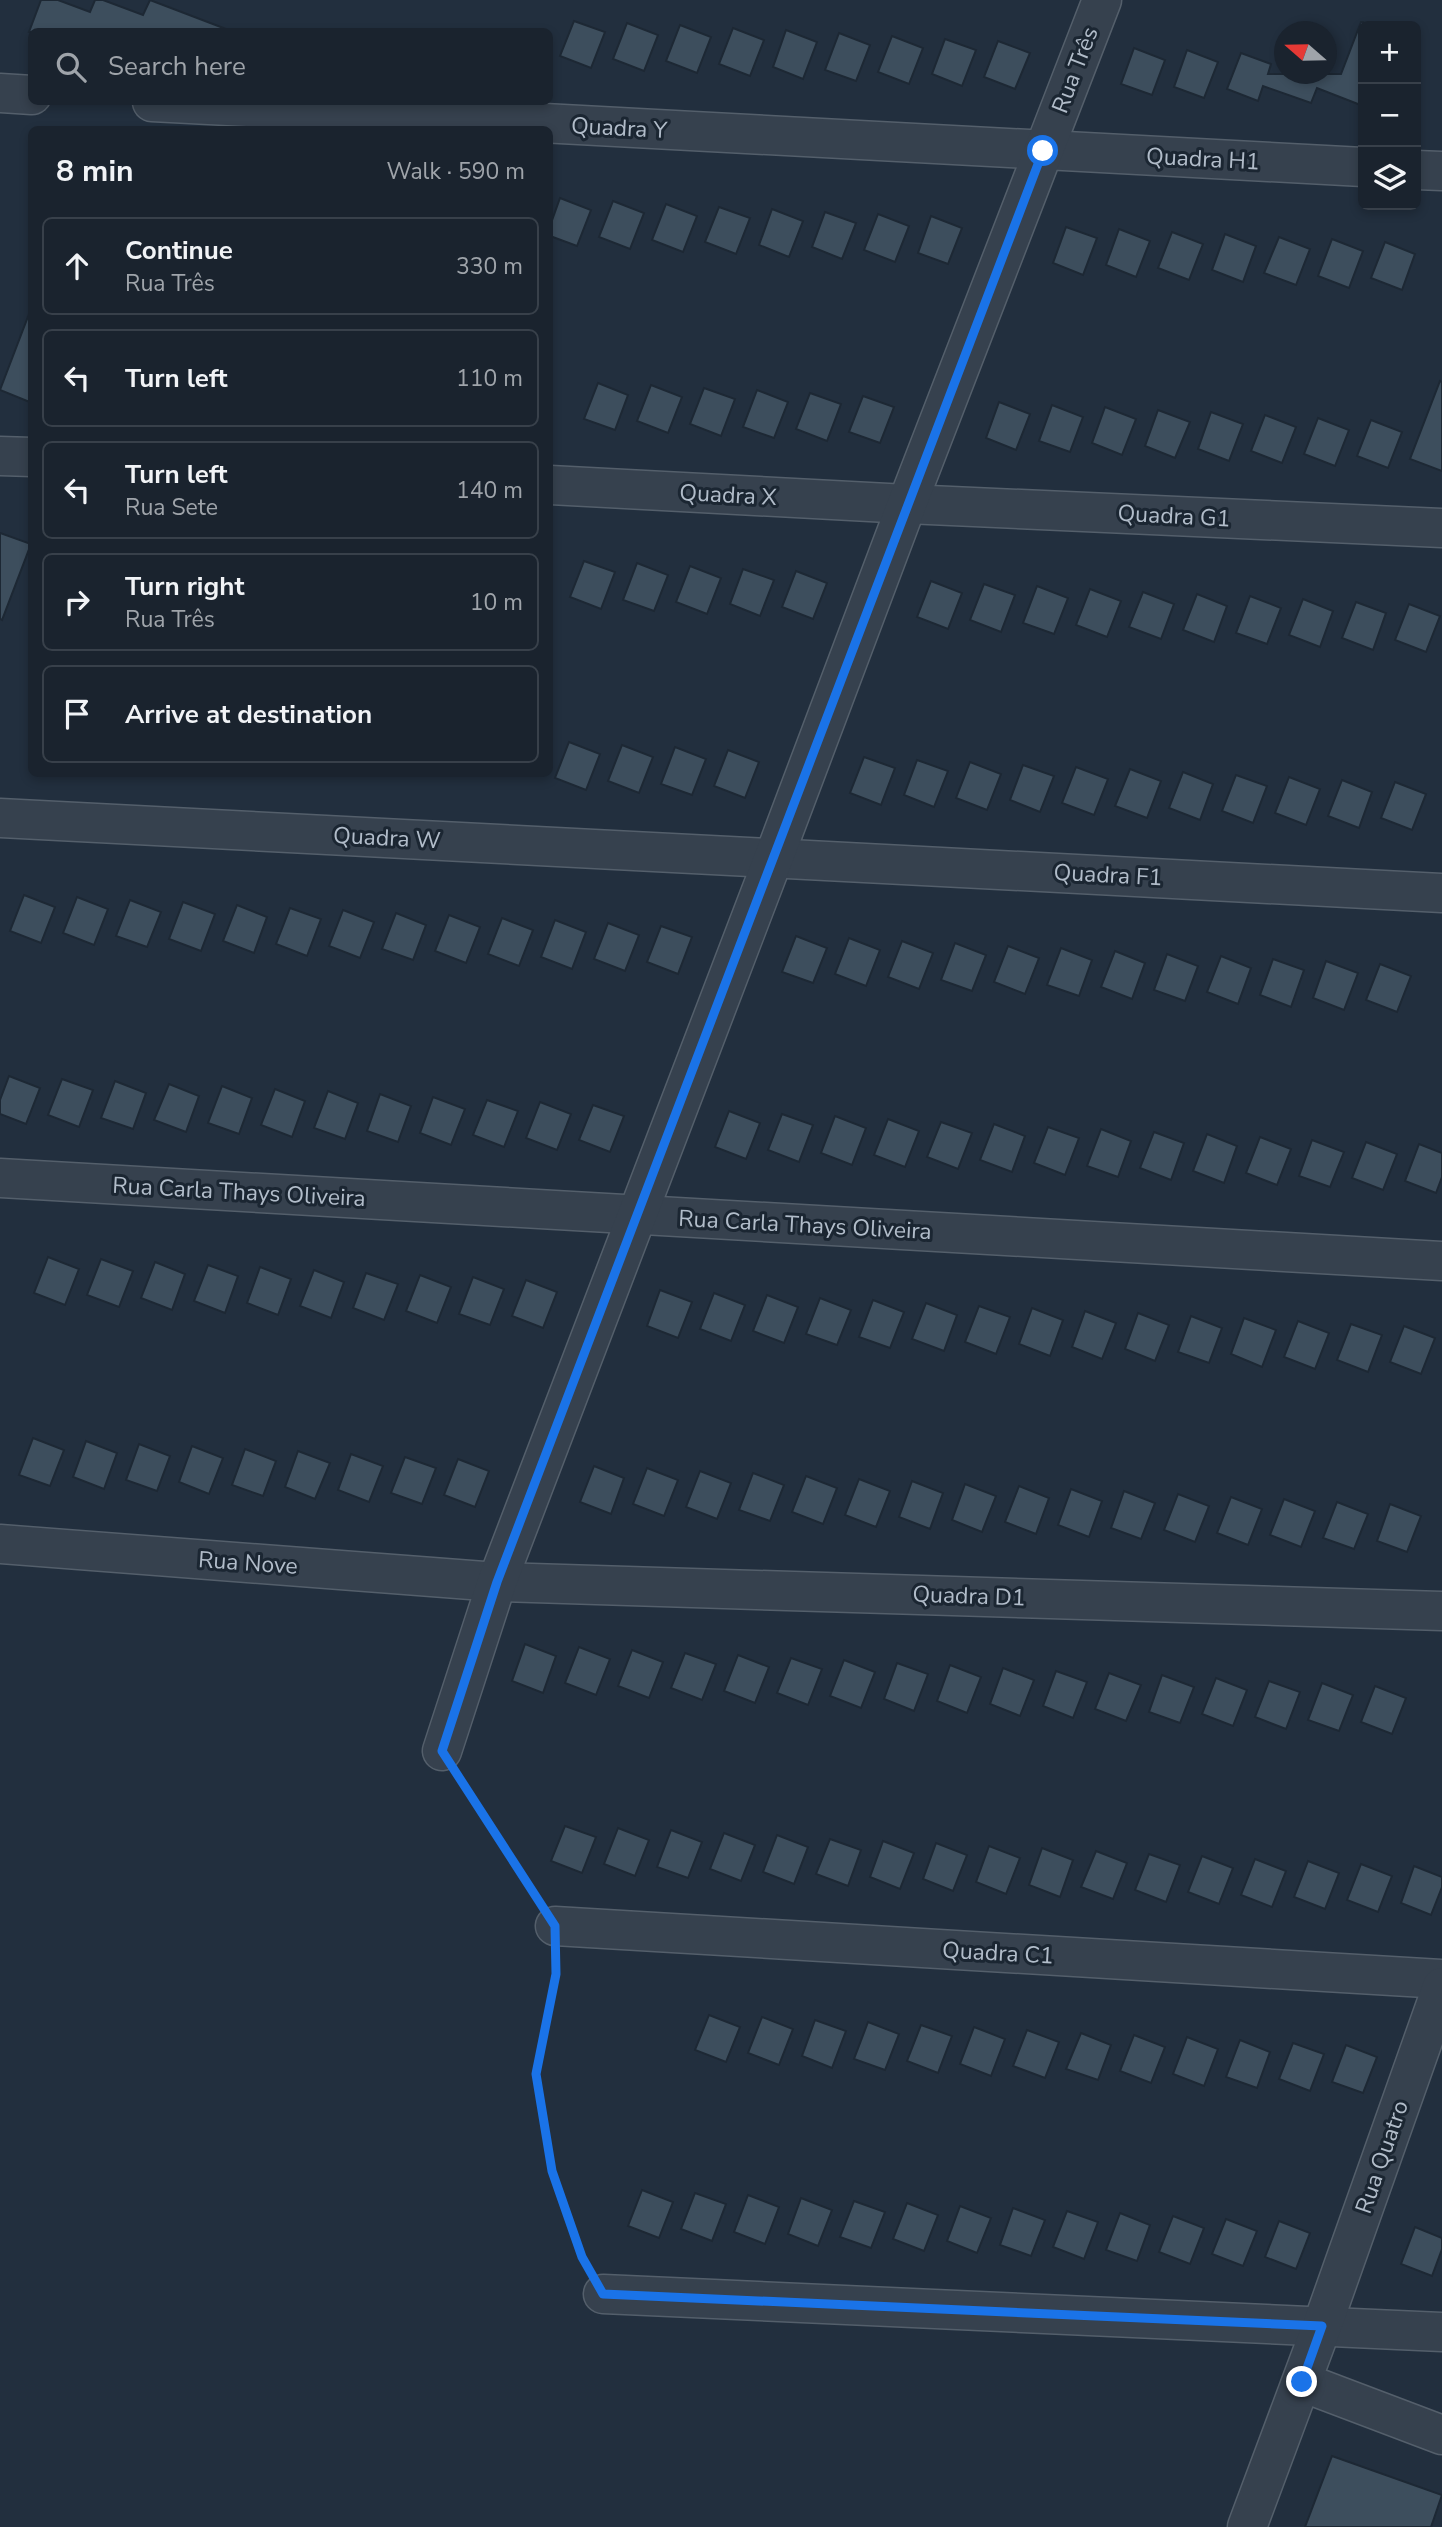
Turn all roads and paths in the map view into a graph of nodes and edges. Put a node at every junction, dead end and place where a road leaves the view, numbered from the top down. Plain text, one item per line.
1 (1102, 0) edge
2 (0, 93) edge
3 (28, 95) edge
4 (207, 105) edge
5 (1043, 151) junction
6 (1358, 167) edge
7 (1421, 170) edge
8 (1442, 171) edge
9 (0, 456) edge
10 (28, 457) edge
11 (553, 485) edge
12 (906, 504) junction
13 (1442, 528) edge
14 (0, 818) edge
15 (774, 858) junction
16 (1442, 893) edge
17 (0, 1178) edge
18 (638, 1215) junction
19 (1442, 1261) edge
20 (0, 1544) edge
21 (497, 1582) junction
22 (1442, 1611) edge
23 (442, 1751) joint
24 (555, 1926) junction
25 (1442, 1979) edge
26 (1442, 1987) edge
27 (603, 2294) joint
28 (1322, 2326) junction
29 (1442, 2332) edge
30 (1302, 2382) junction
31 (1442, 2435) edge
32 (1247, 2527) edge

1 - 5 street, Rua Três
2 - 3 street
4 - 5 street, Quadra Y
5 - 6 street, Quadra H1
5 - 12 street, Rua Três
7 - 8 street
9 - 10 street
11 - 12 street, Quadra X
12 - 13 street, Quadra G1
12 - 15 street, Rua Três
14 - 15 street, Quadra W
15 - 16 street, Quadra F1
15 - 18 street, Rua Três
17 - 18 street, Rua Carla Thays Oliveira
18 - 19 street, Rua Carla Thays Oliveira
18 - 21 street, Rua Três
20 - 21 street, Rua Nove
21 - 22 street, Quadra D1
21 - 23 street, Rua Três
23 - 24 path
24 - 25 street, Quadra C1
24 - 27 path
26 - 28 street, Rua Quatro
27 - 28 street
28 - 29 street
28 - 30 street
30 - 31 street
30 - 32 street

